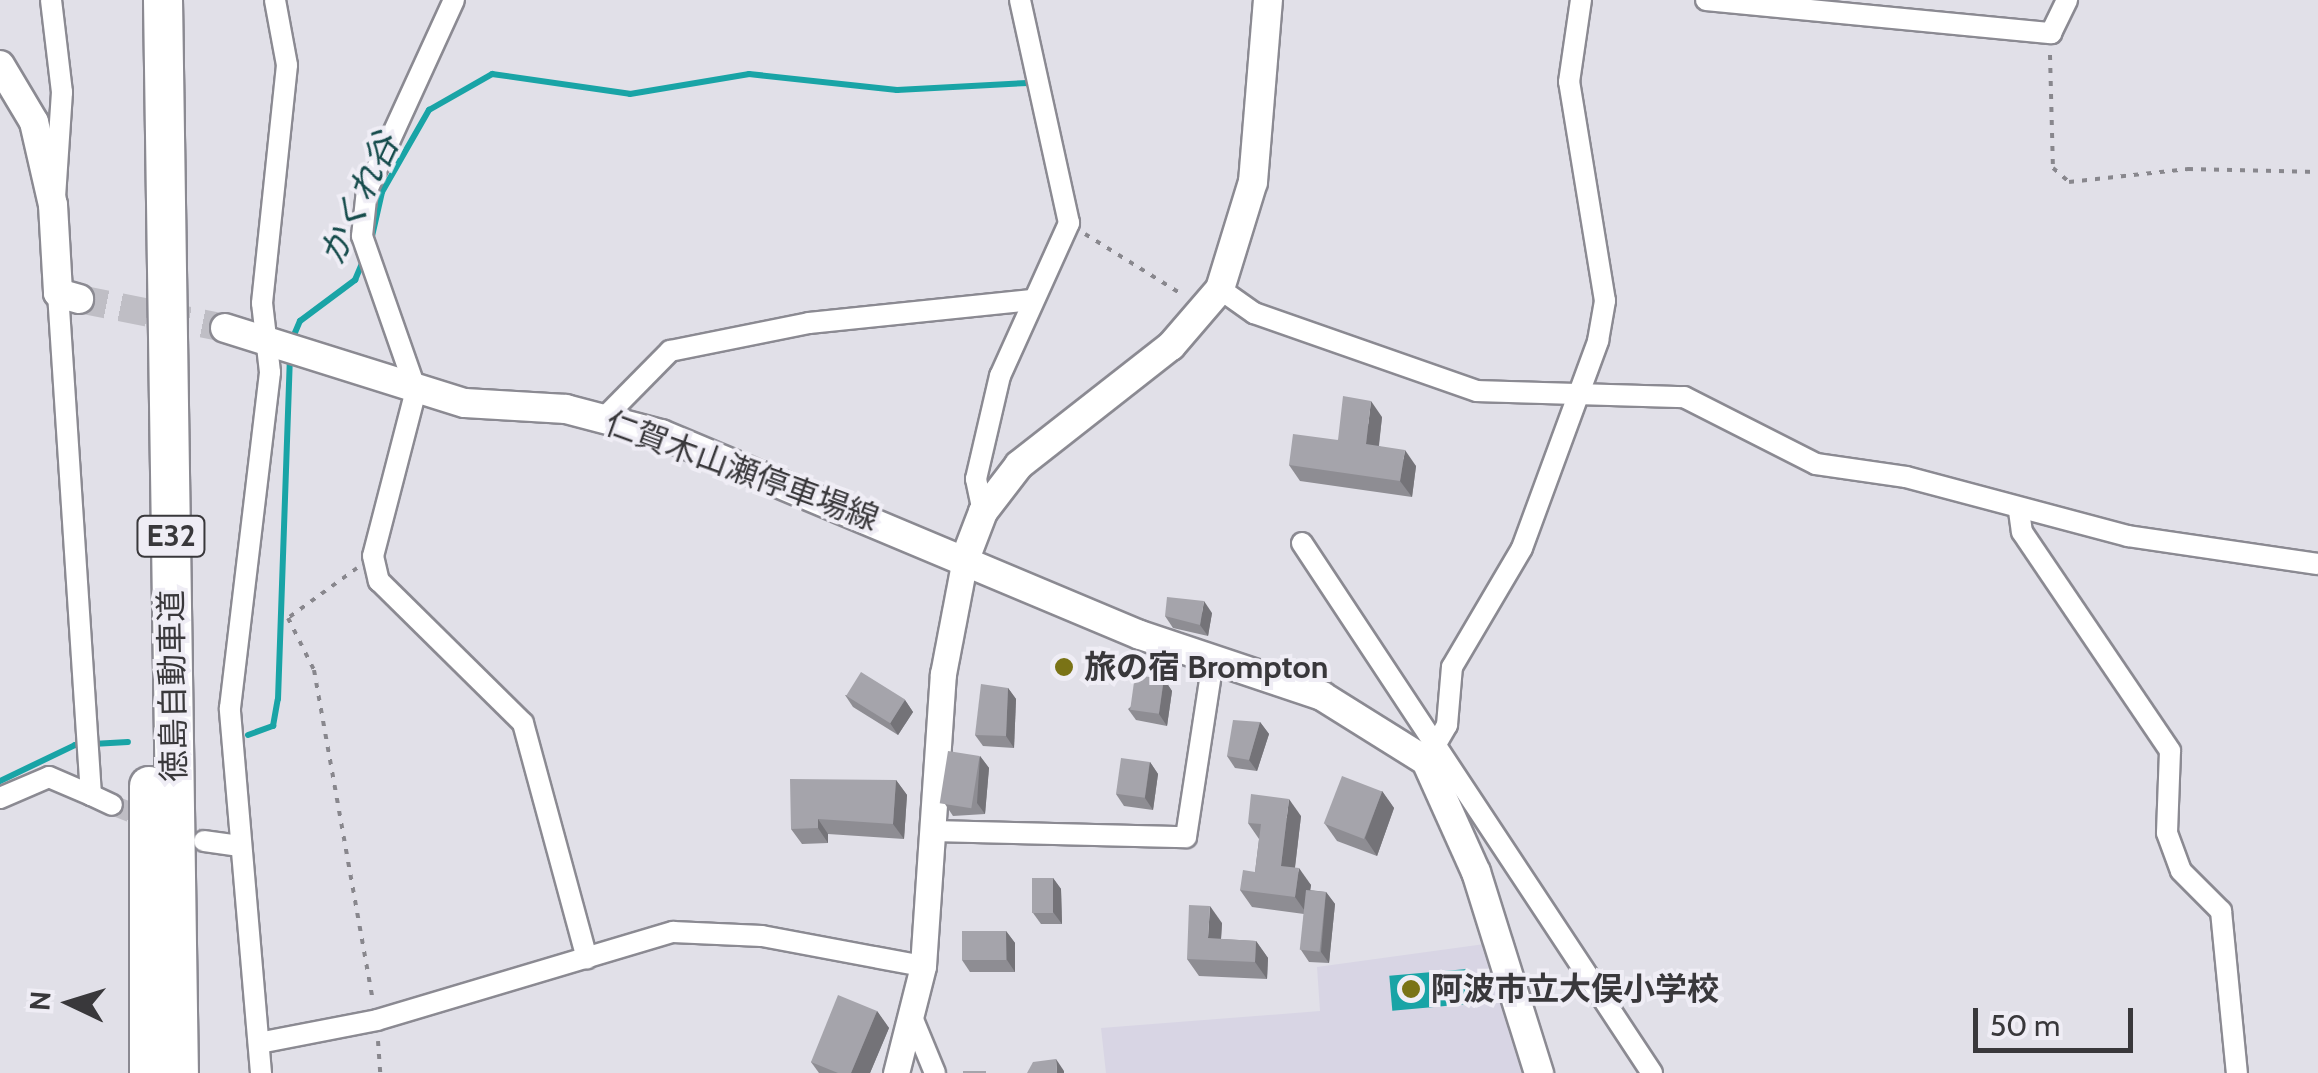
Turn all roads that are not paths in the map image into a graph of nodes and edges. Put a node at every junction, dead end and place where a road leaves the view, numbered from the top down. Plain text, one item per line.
1 (51, 0) edge
2 (153, 0) edge
3 (164, 0) edge
4 (275, 0) edge
5 (454, 0) edge
6 (1020, 0) edge
7 (1268, 0) edge
8 (1581, 0) edge
9 (1706, 0) edge
10 (2067, 0) edge
11 (0, 64) edge
12 (54, 205) junction
13 (68, 296) joint
14 (1212, 299) junction
15 (1032, 300) junction
16 (224, 328) tunnel mouth
17 (282, 343) junction
18 (416, 390) junction
19 (1578, 398) junction
20 (605, 417) junction
21 (983, 512) junction
22 (2020, 512) junction
23 (1302, 543) dead end
24 (965, 559) junction
25 (2318, 564) edge
26 (1212, 660) junction
27 (1432, 752) junction
28 (92, 795) junction
29 (0, 798) edge
30 (112, 806) tunnel mouth
31 (933, 831) junction
32 (204, 841) tunnel mouth
33 (239, 846) junction
34 (587, 958) junction
35 (923, 966) junction
36 (914, 1022) junction
37 (258, 1043) junction
38 (149, 1073) edge
39 (178, 1073) edge
40 (261, 1073) edge
41 (896, 1073) edge
42 (935, 1073) edge
43 (1539, 1073) edge
44 (1652, 1073) edge
45 (2237, 1073) edge

1 - 12 street
2 - 38 highway, 徳島自動車道 / E32
3 - 39 highway, 徳島自動車道 / E32
4 - 17 street
5 - 18 street
6 - 15 street
7 - 14 main road
8 - 19 street
9 - 10 street
11 - 12 main road
12 - 13 main road
13 - 28 street
14 - 19 street
14 - 21 main road
15 - 20 street
15 - 21 street
16 - 17 main road, 仁賀木山瀬停車場線
17 - 18 main road, 仁賀木山瀬停車場線
17 - 33 street
18 - 20 main road, 仁賀木山瀬停車場線
18 - 34 street
19 - 22 street
19 - 27 street
20 - 24 main road, 仁賀木山瀬停車場線
21 - 24 main road
22 - 25 street
22 - 45 street
23 - 27 street
24 - 26 main road, 仁賀木山瀬停車場線
24 - 31 street
26 - 27 main road, 仁賀木山瀬停車場線
26 - 31 street
27 - 43 main road
27 - 44 street
28 - 29 street
28 - 30 street
31 - 35 street
32 - 33 street
33 - 37 street
34 - 35 street
34 - 37 street
35 - 36 street
36 - 41 street
36 - 42 street
37 - 40 street

